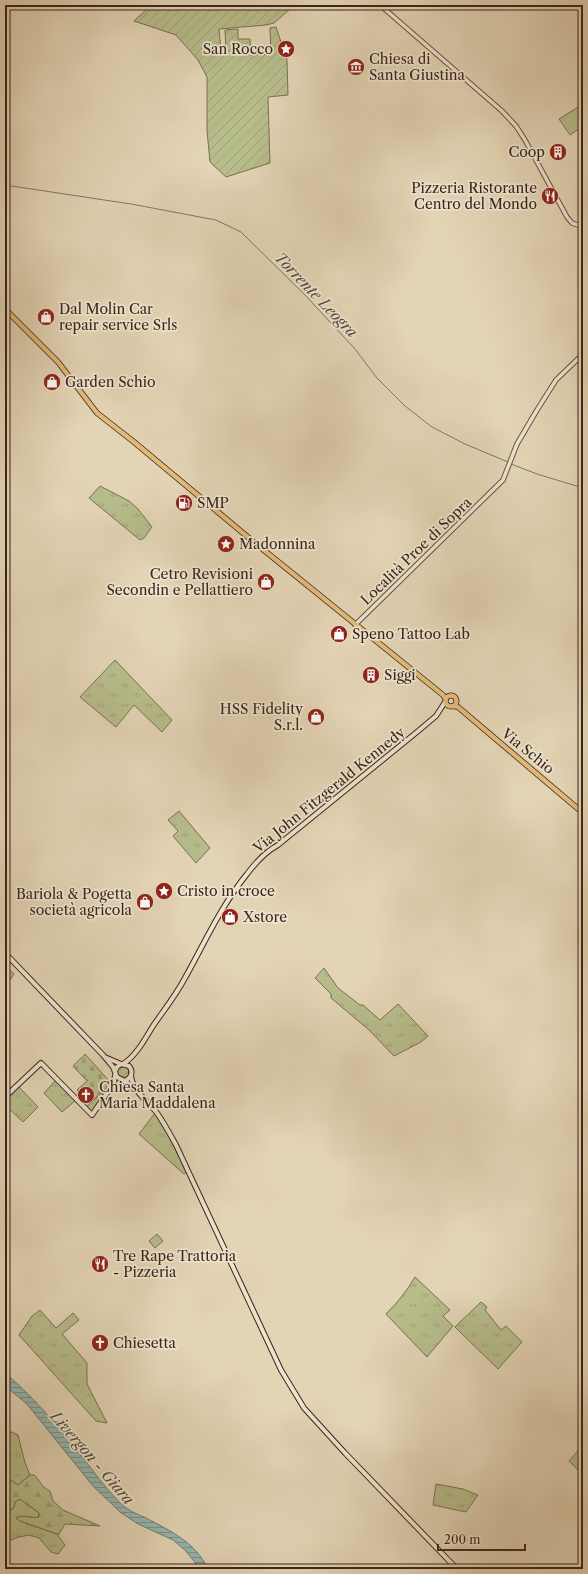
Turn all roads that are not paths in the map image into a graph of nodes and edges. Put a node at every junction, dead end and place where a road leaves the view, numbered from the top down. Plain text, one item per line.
1 (380, 5) edge
2 (583, 227) edge
3 (5, 309) edge
4 (583, 354) edge
5 (355, 625) junction
6 (450, 701) junction
7 (583, 813) edge
8 (5, 953) edge
9 (103, 1056) junction
10 (133, 1056) junction
11 (122, 1064) junction
12 (130, 1067) junction
13 (115, 1073) junction
14 (131, 1075) junction
15 (123, 1081) junction
16 (110, 1088) junction
17 (136, 1090) junction
18 (5, 1097) edge
19 (457, 1569) edge

1 - 2 street
3 - 5 main road, Via Schio
4 - 5 street, Località Proe di Sopra
5 - 6 main road, Via Schio
6 - 7 main road, Via Schio
6 - 10 main road, Via John Fitzgerald Kennedy
8 - 9 main road
9 - 11 main road
9 - 13 main road
10 - 11 main road, Via John Fitzgerald Kennedy
10 - 12 main road, Via John Fitzgerald Kennedy
11 - 12 main road
11 - 13 main road
12 - 14 main road
13 - 15 main road
13 - 16 main road
14 - 15 main road
14 - 17 main road
15 - 16 main road
15 - 17 main road
16 - 18 main road
17 - 19 main road

